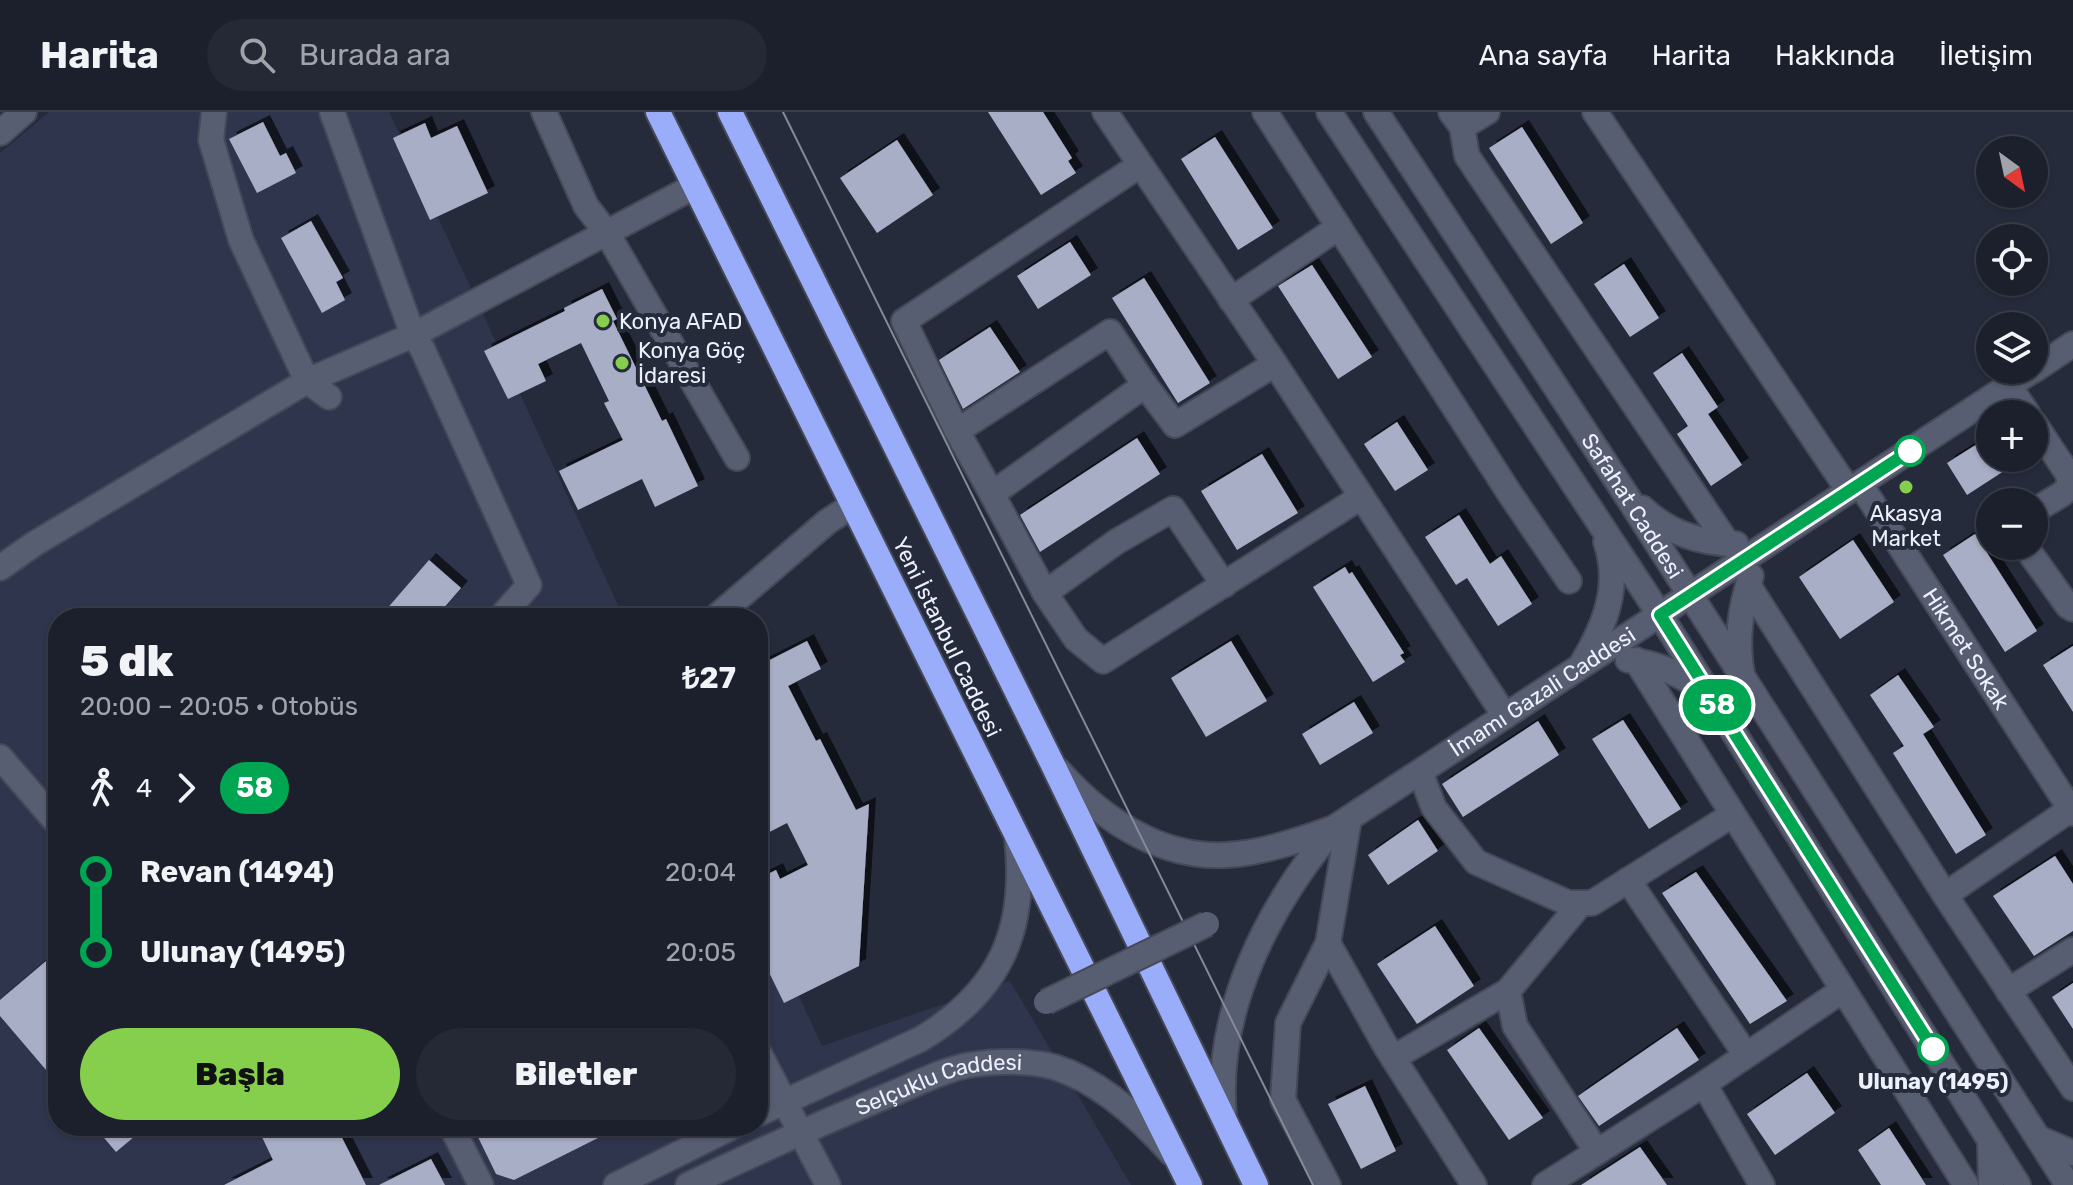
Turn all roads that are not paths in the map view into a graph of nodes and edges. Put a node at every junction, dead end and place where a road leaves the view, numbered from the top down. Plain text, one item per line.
1 (24, 112) edge
2 (214, 112) edge
3 (332, 112) edge
4 (544, 112) edge
5 (658, 112) edge
6 (730, 112) edge
7 (1105, 112) edge
8 (1265, 112) edge
9 (1329, 112) edge
10 (1376, 112) edge
11 (1487, 112) edge
12 (1595, 112) edge
13 (1456, 119) edge
14 (0, 133) edge
15 (1140, 165) junction
16 (695, 186) junction
17 (1339, 227) junction
18 (607, 233) junction
19 (1231, 300) junction
20 (413, 335) junction
21 (2073, 344) edge
22 (2048, 361) edge
23 (1275, 364) junction
24 (307, 381) junction
25 (2012, 384) edge
26 (1145, 385) junction
27 (2009, 386) junction
28 (329, 397) dead end
29 (2018, 400) edge
30 (957, 431) junction
31 (2048, 444) edge
32 (737, 458) dead end
33 (1854, 488) junction
34 (1625, 493) junction
35 (992, 494) junction
36 (1361, 497) junction
37 (2048, 502) edge
38 (853, 505) junction
39 (1597, 517) junction
40 (1770, 543) junction
41 (1728, 544) junction
42 (2035, 560) edge
43 (0, 568) edge
44 (1569, 581) dead end
45 (1224, 585) junction
46 (1748, 585) junction
47 (1045, 593) junction
48 (1690, 595) junction
49 (509, 608) edge
50 (727, 608) edge
51 (2073, 609) edge
52 (1660, 615) junction
53 (1636, 660) junction
54 (1579, 668) junction
55 (1742, 677) junction
56 (1711, 695) junction
57 (1505, 716) junction
58 (0, 757) edge
59 (1052, 763) junction
60 (1420, 772) junction
61 (2072, 811) edge
62 (48, 812) edge
63 (1732, 815) junction
64 (1341, 824) junction
65 (1016, 835) junction
66 (1628, 880) junction
67 (1945, 895) junction
68 (1581, 903) junction
69 (1207, 924) dead end
70 (1328, 943) junction
71 (2073, 950) edge
72 (1843, 990) junction
73 (1508, 991) junction
74 (2008, 991) junction
75 (1046, 1002) dead end
76 (1746, 1055) junction
77 (1393, 1058) junction
78 (768, 1071) edge
79 (1704, 1084) junction
80 (2073, 1088) edge
81 (783, 1102) junction
82 (768, 1109) edge
83 (1225, 1124) junction
84 (798, 1132) junction
85 (456, 1136) edge
86 (714, 1136) edge
87 (2038, 1138) junction
88 (1990, 1141) junction
89 (1597, 1152) junction
90 (2073, 1153) edge
91 (1175, 1157) junction
92 (481, 1185) edge
93 (616, 1185) edge
94 (688, 1185) edge
95 (828, 1185) edge
96 (1190, 1185) edge
97 (1256, 1185) edge
98 (1328, 1185) edge
99 (1474, 1185) edge
100 (1545, 1185) edge
101 (1762, 1185) edge
102 (1966, 1185) edge
103 (1991, 1185) edge
104 (2018, 1185) edge
105 (2068, 1185) edge

1 - 14 street
2 - 24 street
3 - 20 street
4 - 18 street
5 - 16 highway, Yeni İstanbul Caddesi
6 - 59 highway, Yeni İstanbul Caddesi
7 - 15 street
8 - 17 street
9 - 39 street, Safahat Caddesi
10 - 34 street, Safahat Caddesi
11 - 13 street
12 - 33 street, Hikmet Sokak
13 - 41 street
15 - 19 street
15 - 30 street
16 - 18 street
16 - 38 highway, Yeni İstanbul Caddesi
17 - 19 street
17 - 44 street
18 - 20 street
18 - 32 street
19 - 23 street
20 - 24 street
20 - 49 street
21 - 22 street, İmamı Gazali Caddesi
23 - 26 street
23 - 36 street
24 - 28 street
24 - 43 street
25 - 27 street, İmamı Gazali Caddesi
26 - 30 street
26 - 35 street
27 - 29 street
27 - 33 street, İmamı Gazali Caddesi
30 - 35 street
31 - 37 street
33 - 40 street, İmamı Gazali Caddesi
33 - 61 street, Hikmet Sokak
34 - 41 street
34 - 48 street, Safahat Caddesi
35 - 47 street
36 - 45 street
36 - 57 street
38 - 50 street
38 - 65 highway, Yeni İstanbul Caddesi
39 - 52 street, Safahat Caddesi
39 - 54 street
40 - 41 street
40 - 46 street
40 - 48 street, İmamı Gazali Caddesi
42 - 51 street
45 - 47 street
45 - 47 street
46 - 55 street
46 - 67 street
48 - 52 street, İmamı Gazali Caddesi
48 - 55 street, Safahat Caddesi
52 - 54 street, İmamı Gazali Caddesi
52 - 56 street, Safahat Caddesi
53 - 54 street
53 - 56 street
53 - 63 street
54 - 57 street, İmamı Gazali Caddesi
55 - 87 street, Safahat Caddesi
56 - 88 street, Safahat Caddesi
57 - 60 street, İmamı Gazali Caddesi
58 - 62 street
59 - 64 street
59 - 83 highway, Yeni İstanbul Caddesi
60 - 64 street, İmamı Gazali Caddesi
60 - 68 street
61 - 67 street
63 - 66 street
63 - 72 street
64 - 70 street
64 - 83 street
65 - 81 street, Selçuklu Caddesi
65 - 91 highway, Yeni İstanbul Caddesi
66 - 68 street
66 - 76 street
67 - 74 street
68 - 73 street
69 - 75 street, bridge
70 - 77 street
70 - 98 street
71 - 74 street
72 - 76 street
72 - 102 street
73 - 77 street
73 - 89 street
74 - 80 street
76 - 79 street
77 - 99 street
78 - 81 street
79 - 89 street
79 - 101 street
81 - 82 street, Selçuklu Caddesi
81 - 84 street
83 - 97 highway, Yeni İstanbul Caddesi
84 - 91 street, Selçuklu Caddesi
84 - 94 street, Selçuklu Caddesi
84 - 95 street
85 - 92 street
86 - 93 street
87 - 90 street
87 - 105 street, Safahat Caddesi
88 - 103 street
88 - 104 street, Safahat Caddesi
89 - 100 street
91 - 96 highway, Yeni İstanbul Caddesi

